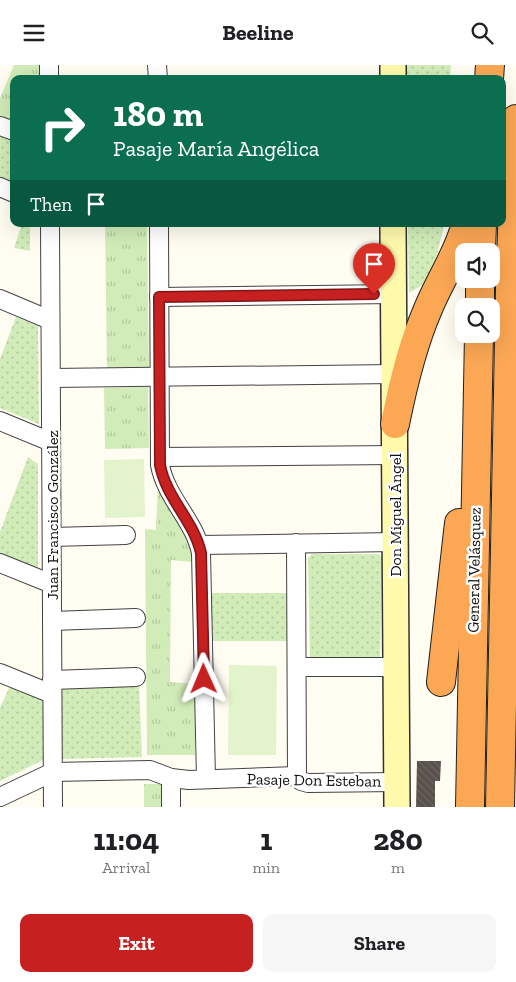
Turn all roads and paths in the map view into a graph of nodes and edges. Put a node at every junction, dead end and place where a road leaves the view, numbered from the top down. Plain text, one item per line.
1 (516, 119) edge
2 (50, 227) edge
3 (158, 227) edge
4 (393, 227) edge
5 (465, 227) edge
6 (482, 227) edge
7 (481, 243) edge
8 (394, 294) junction
9 (159, 297) junction
10 (0, 299) edge
11 (50, 320) junction
12 (479, 343) edge
13 (508, 370) junction
14 (394, 374) junction
15 (51, 377) junction
16 (160, 377) junction
17 (516, 410) edge
18 (477, 416) junction
19 (0, 421) edge
20 (395, 424) junction
21 (51, 442) junction
22 (395, 455) junction
23 (160, 457) junction
24 (126, 535) dead end
25 (52, 537) junction
26 (395, 542) junction
27 (296, 543) junction
28 (200, 545) junction
29 (0, 563) edge
30 (52, 584) junction
31 (136, 618) dead end
32 (52, 621) junction
33 (297, 667) junction
34 (396, 667) junction
35 (0, 673) edge
36 (136, 677) dead end
37 (441, 682) dead end
38 (52, 687) junction
39 (53, 771) junction
40 (297, 776) junction
41 (171, 777) junction
42 (206, 779) junction
43 (397, 782) junction
44 (0, 797) edge
45 (53, 807) edge
46 (171, 807) edge
47 (397, 807) edge
48 (470, 807) edge
49 (500, 807) edge

1 - 13 highway, General Velásquez
2 - 11 street, Juan Francisco González
3 - 9 street
4 - 8 street, Don Miguel Ángel
5 - 20 highway
6 - 7 highway
8 - 9 street
8 - 14 street, Don Miguel Ángel
9 - 16 street
10 - 11 street
11 - 15 street, Juan Francisco González
12 - 18 highway, General Velásquez
13 - 17 highway
13 - 49 highway, General Velásquez
14 - 16 street
14 - 20 street, Don Miguel Ángel
15 - 16 street
15 - 21 street, Juan Francisco González
16 - 23 street
18 - 37 highway
18 - 48 highway, General Velásquez
19 - 21 street
20 - 22 street, Don Miguel Ángel
21 - 25 street, Juan Francisco González
22 - 23 street
22 - 26 street, Don Miguel Ángel
23 - 28 street
24 - 25 street
25 - 30 street, Juan Francisco González
26 - 27 street
26 - 34 street, Don Miguel Ángel
27 - 28 street
27 - 33 street
28 - 42 street
29 - 30 street
30 - 32 street, Juan Francisco González
31 - 32 street
32 - 38 street, Juan Francisco González
33 - 34 street
33 - 40 street
34 - 43 street, Don Miguel Ángel
35 - 38 street
36 - 38 street
38 - 39 street, Juan Francisco González
39 - 41 street, Pasaje Don Esteban
39 - 44 street
39 - 45 street, Juan Francisco González
40 - 42 street, Pasaje Don Esteban
40 - 43 street, Pasaje Don Esteban
41 - 42 street, Pasaje Don Esteban
41 - 46 street
43 - 47 street, Don Miguel Ángel

